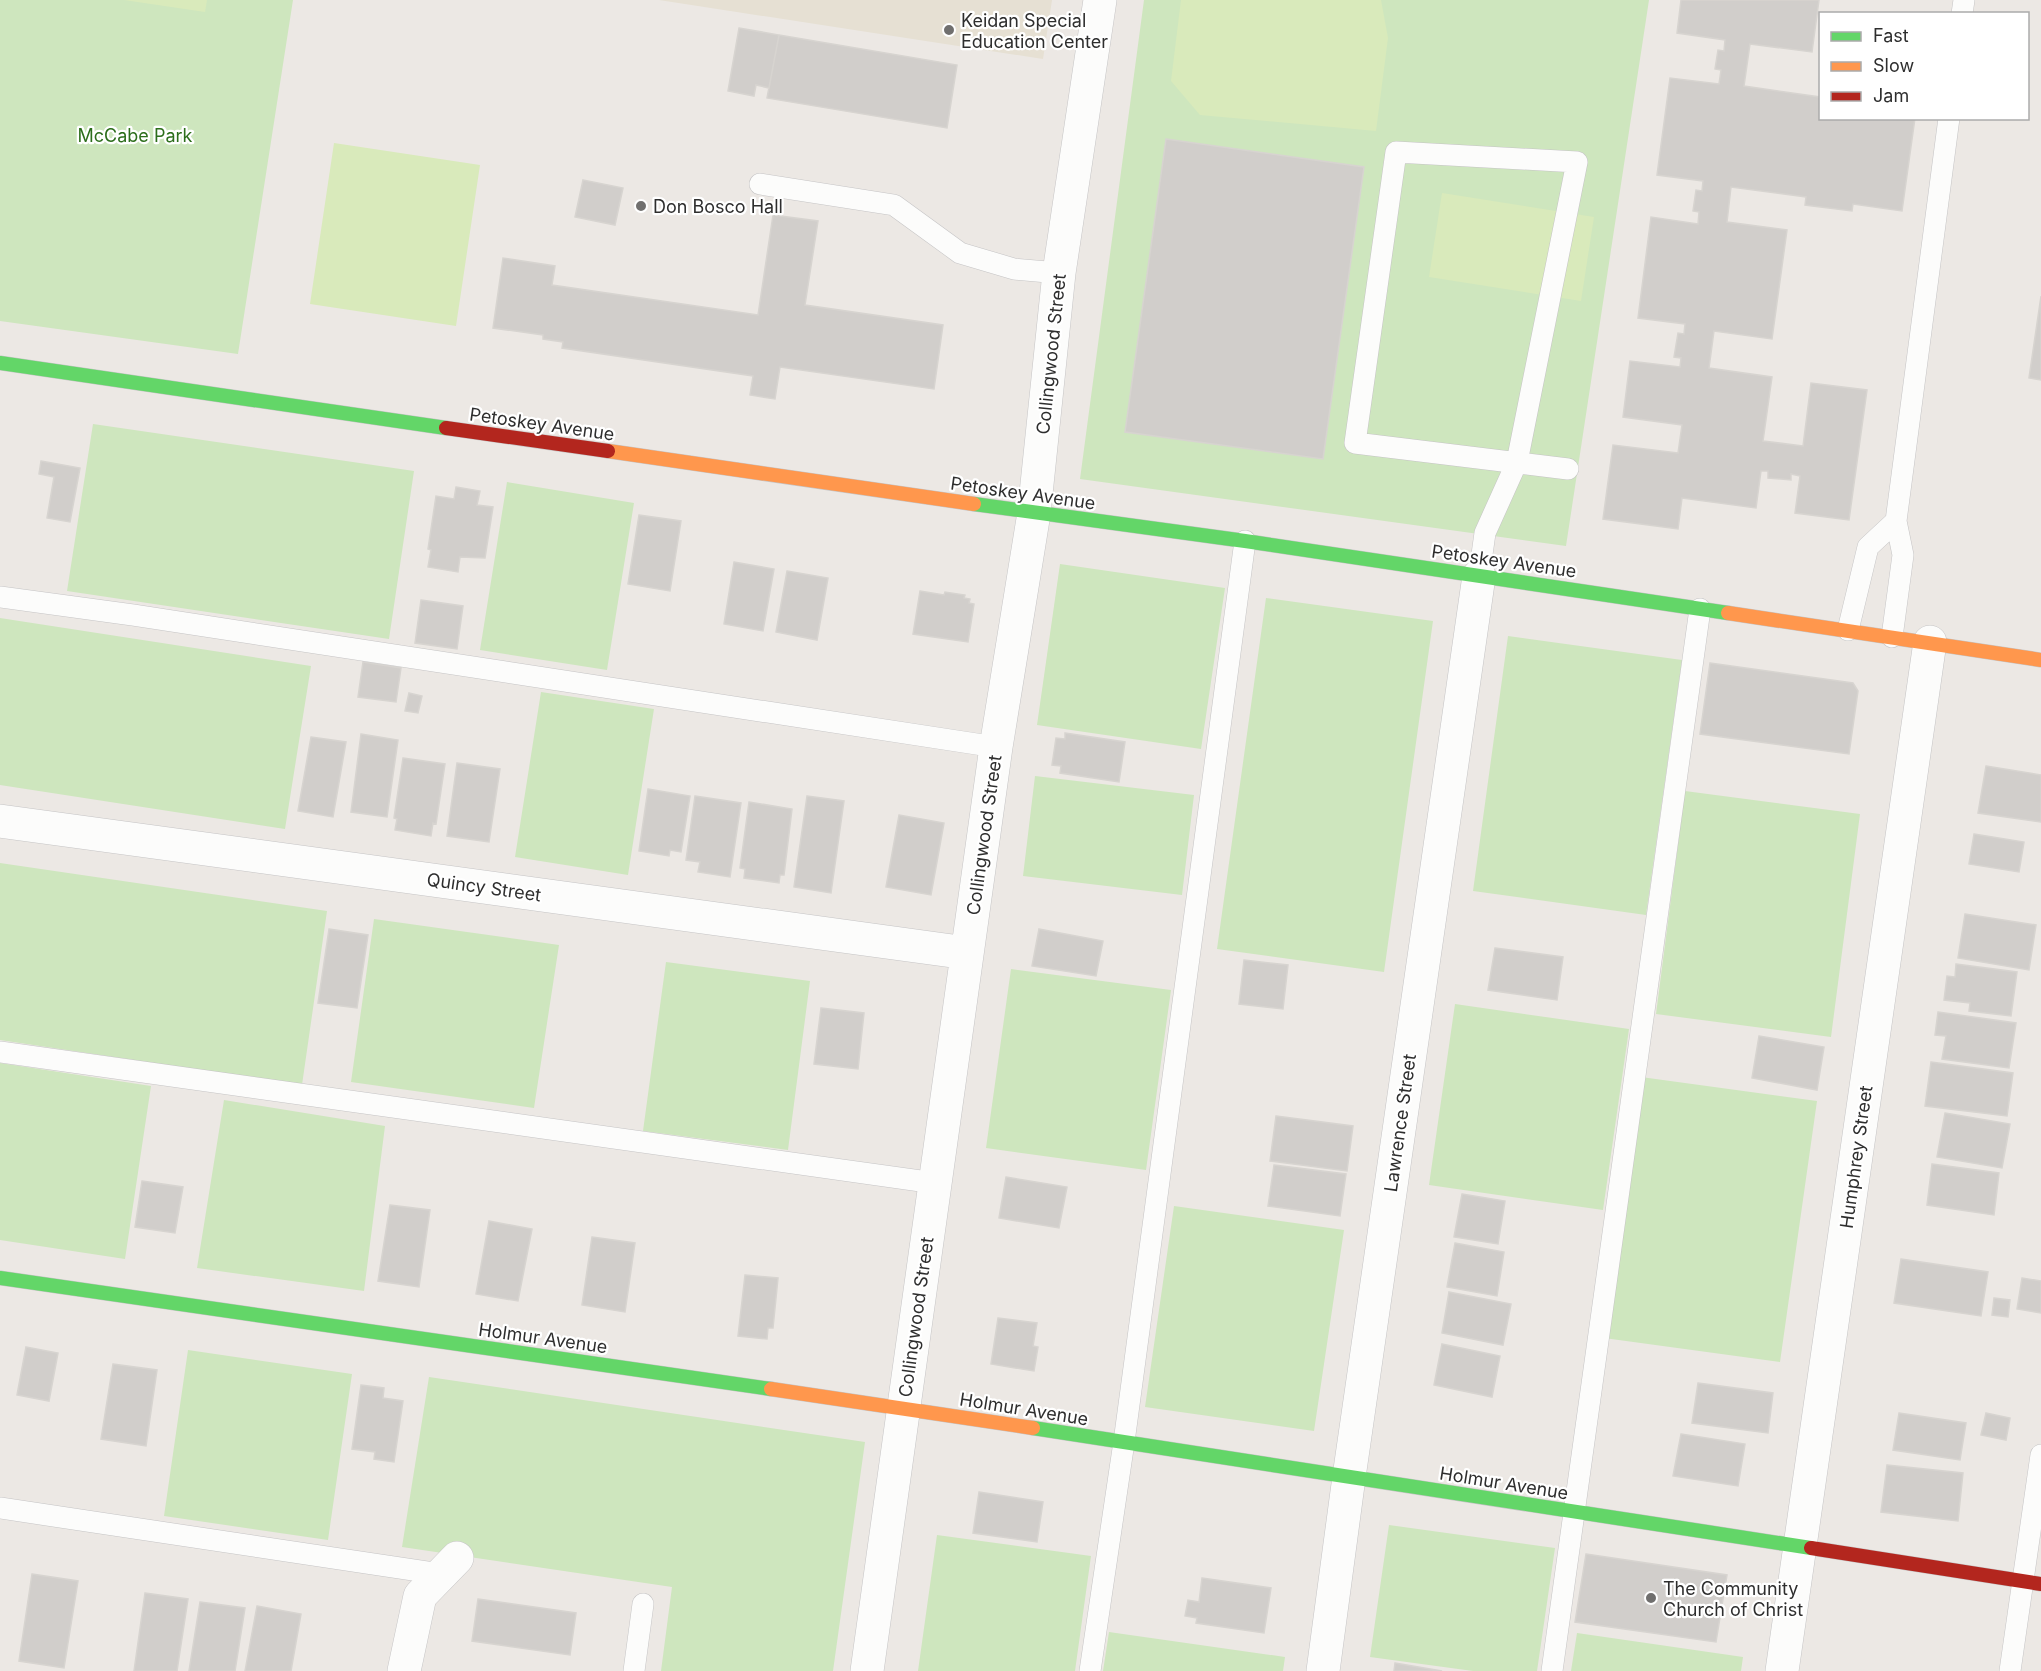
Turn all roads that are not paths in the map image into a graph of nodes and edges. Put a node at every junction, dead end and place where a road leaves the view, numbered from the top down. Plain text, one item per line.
1 (1100, 0) edge
2 (1949, 120) edge
3 (760, 184) dead end
4 (1059, 273) junction
5 (0, 363) edge
6 (1517, 462) junction
7 (1568, 469) dead end
8 (1034, 513) junction
9 (1896, 520) junction
10 (1245, 542) junction
11 (1479, 576) junction
12 (0, 597) edge
13 (1700, 609) junction
14 (1848, 630) junction
15 (1892, 637) junction
16 (1930, 642) junction
17 (2041, 660) edge
18 (996, 747) junction
19 (0, 821) edge
20 (967, 953) junction
21 (0, 1052) edge
22 (935, 1183) junction
23 (0, 1278) edge
24 (904, 1408) junction
25 (1124, 1442) junction
26 (2041, 1455) edge
27 (1349, 1477) junction
28 (0, 1508) edge
29 (1573, 1511) junction
30 (1799, 1546) junction
31 (448, 1566) joint
32 (2032, 1582) edge
33 (643, 1604) dead end
34 (404, 1671) edge
35 (633, 1671) edge
36 (867, 1671) edge
37 (1090, 1671) edge
38 (1323, 1671) edge
39 (1552, 1671) edge
40 (1782, 1671) edge
41 (2010, 1671) edge

1 - 4 street, Collingwood Street
2 - 9 lane
3 - 4 lane
4 - 8 street, Collingwood Street
5 - 8 street, Petoskey Avenue
6 - 6 lane
6 - 7 lane
6 - 11 lane
8 - 10 street, Petoskey Avenue
8 - 18 street, Collingwood Street
9 - 14 lane
9 - 15 lane
10 - 11 street, Petoskey Avenue
10 - 25 lane
11 - 13 street, Petoskey Avenue
11 - 27 street, Lawrence Street
12 - 18 lane
13 - 14 street, Petoskey Avenue
13 - 29 lane
14 - 15 street, Petoskey Avenue
15 - 16 street, Petoskey Avenue
16 - 17 street, Petoskey Avenue
16 - 30 street, Humphrey Street
18 - 20 street, Collingwood Street
19 - 20 street, Quincy Street
20 - 22 street, Collingwood Street
21 - 22 lane
22 - 24 street, Collingwood Street
23 - 24 street, Holmur Avenue
24 - 25 street, Holmur Avenue
24 - 36 street, Collingwood Street
25 - 27 street, Holmur Avenue
25 - 37 lane
26 - 32 lane
27 - 29 street, Holmur Avenue
27 - 38 street, Lawrence Street
28 - 31 lane
29 - 30 street, Holmur Avenue
29 - 39 lane
30 - 32 street, Holmur Avenue
30 - 40 street, Humphrey Street
31 - 34 street
32 - 41 lane
33 - 35 lane

